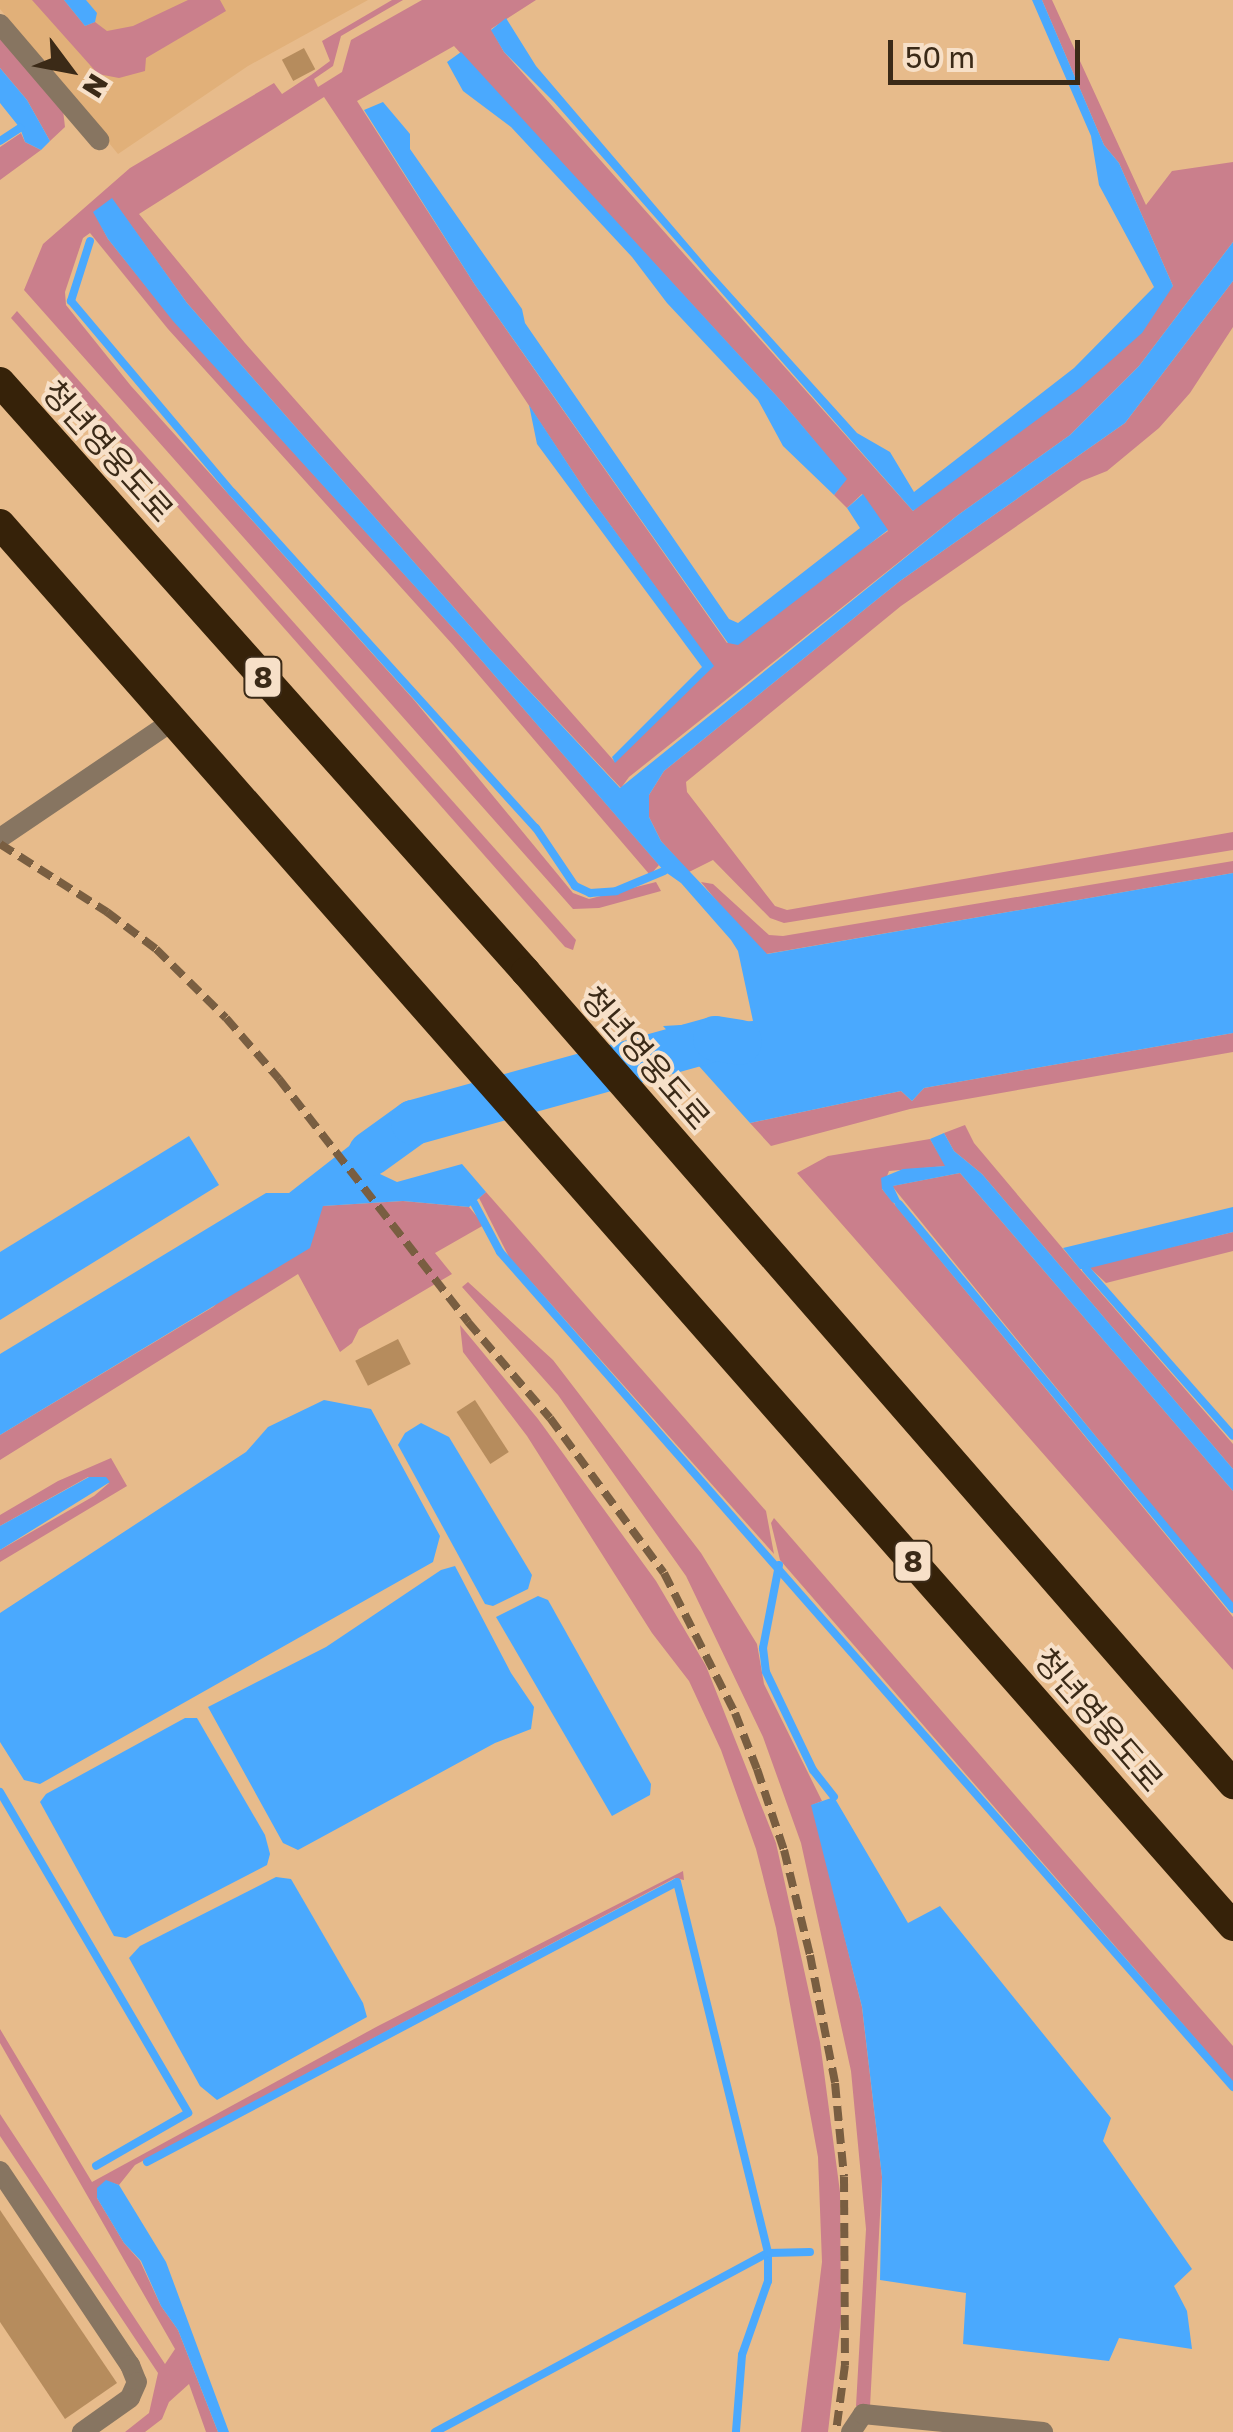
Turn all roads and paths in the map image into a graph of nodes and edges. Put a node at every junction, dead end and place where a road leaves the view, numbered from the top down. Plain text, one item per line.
1 (0, 24) edge
2 (99, 140) dead end
3 (0, 382) edge
4 (0, 524) edge
5 (173, 721) junction
6 (0, 838) edge
7 (1233, 1784) edge
8 (1233, 1926) edge
9 (0, 2170) edge
10 (82, 2432) edge
11 (851, 2432) edge
12 (1042, 2432) edge

1 - 2 street
3 - 7 highway, 청년영웅도로 / 8
4 - 5 highway, 청년영웅도로 / 8
5 - 6 street
5 - 8 highway, 청년영웅도로 / 8
9 - 10 street
11 - 12 street

